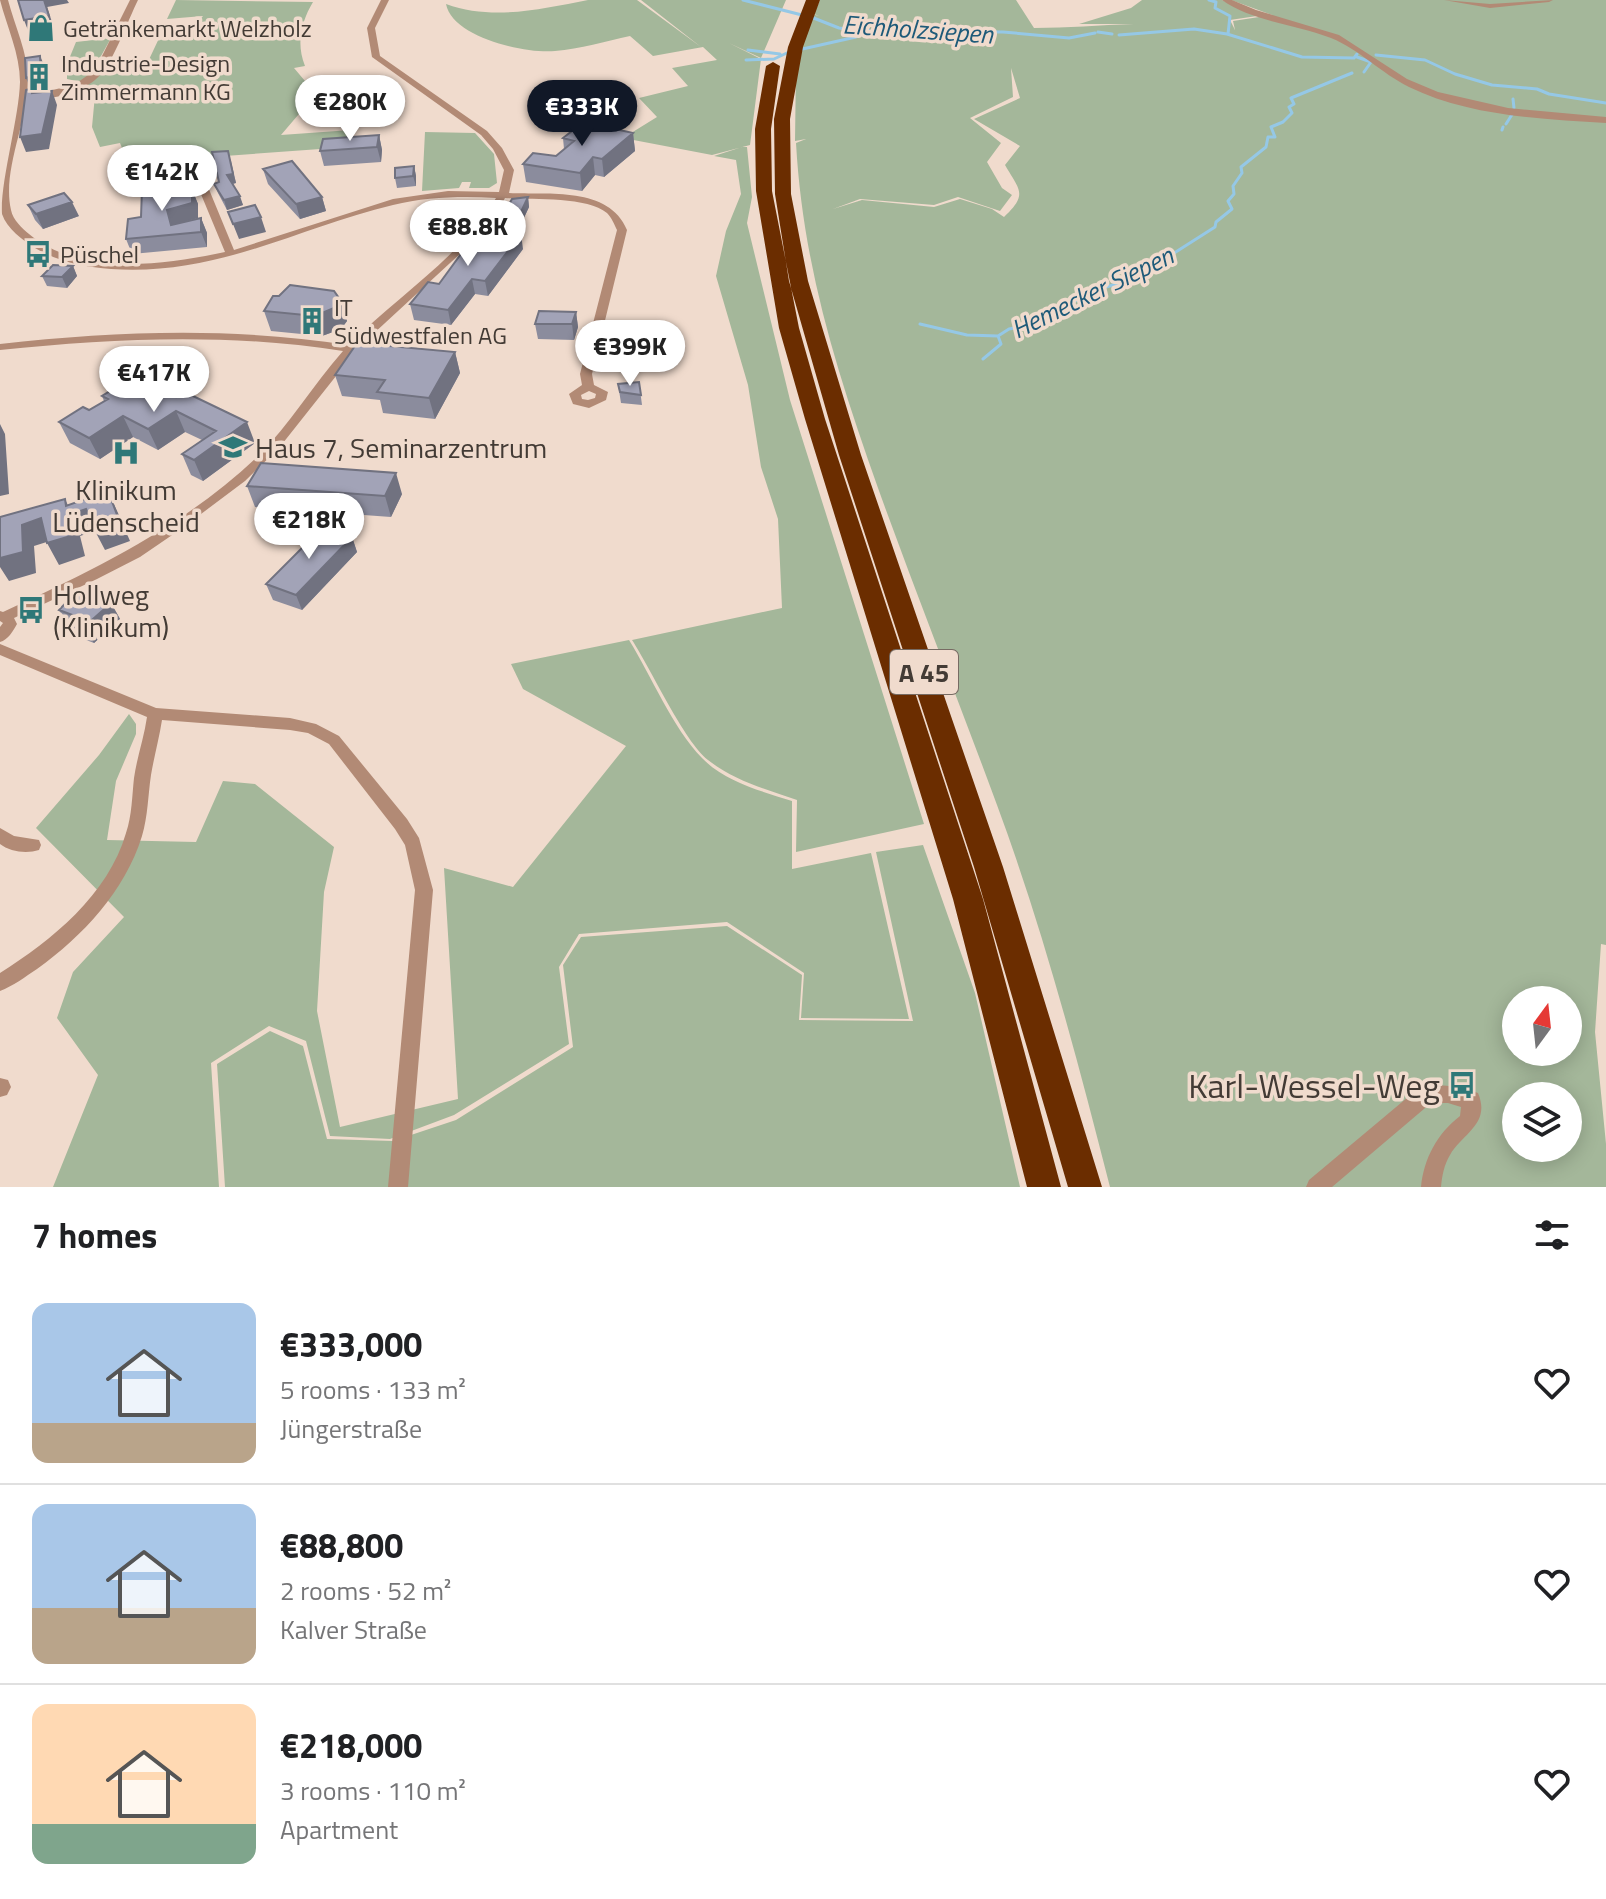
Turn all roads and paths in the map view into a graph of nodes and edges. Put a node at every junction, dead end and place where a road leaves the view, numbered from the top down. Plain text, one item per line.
1 (4, 0) edge
2 (134, 0) edge
3 (385, 0) edge
4 (799, 0) edge
5 (813, 0) edge
6 (1226, 0) edge
7 (1448, 0) edge
8 (1549, 0) edge
9 (20, 100) junction
10 (1606, 120) edge
11 (772, 154) junction
12 (203, 187) dead end
13 (2, 196) edge
14 (503, 196) junction
15 (231, 254) junction
16 (0, 347) edge
17 (351, 349) junction
18 (588, 387) dead end
19 (2, 616) edge
20 (0, 637) edge
21 (0, 649) edge
22 (155, 714) junction
23 (0, 835) edge
24 (33, 845) dead end
25 (0, 983) edge
26 (398, 1187) edge
27 (1044, 1187) edge
28 (1085, 1187) edge
29 (1316, 1187) edge
30 (1431, 1187) edge

1 - 9 street
2 - 9 street
3 - 14 street
4 - 11 highway, A 45
5 - 11 highway, A 45
6 - 10 street
7 - 8 street
9 - 13 street
11 - 27 highway, A 45
11 - 28 highway, A 45
12 - 15 street
13 - 15 street
14 - 15 street
14 - 17 street
14 - 18 street
16 - 17 street
17 - 19 street
19 - 20 street
21 - 22 street
22 - 25 street
22 - 26 street
23 - 24 street
29 - 30 street

